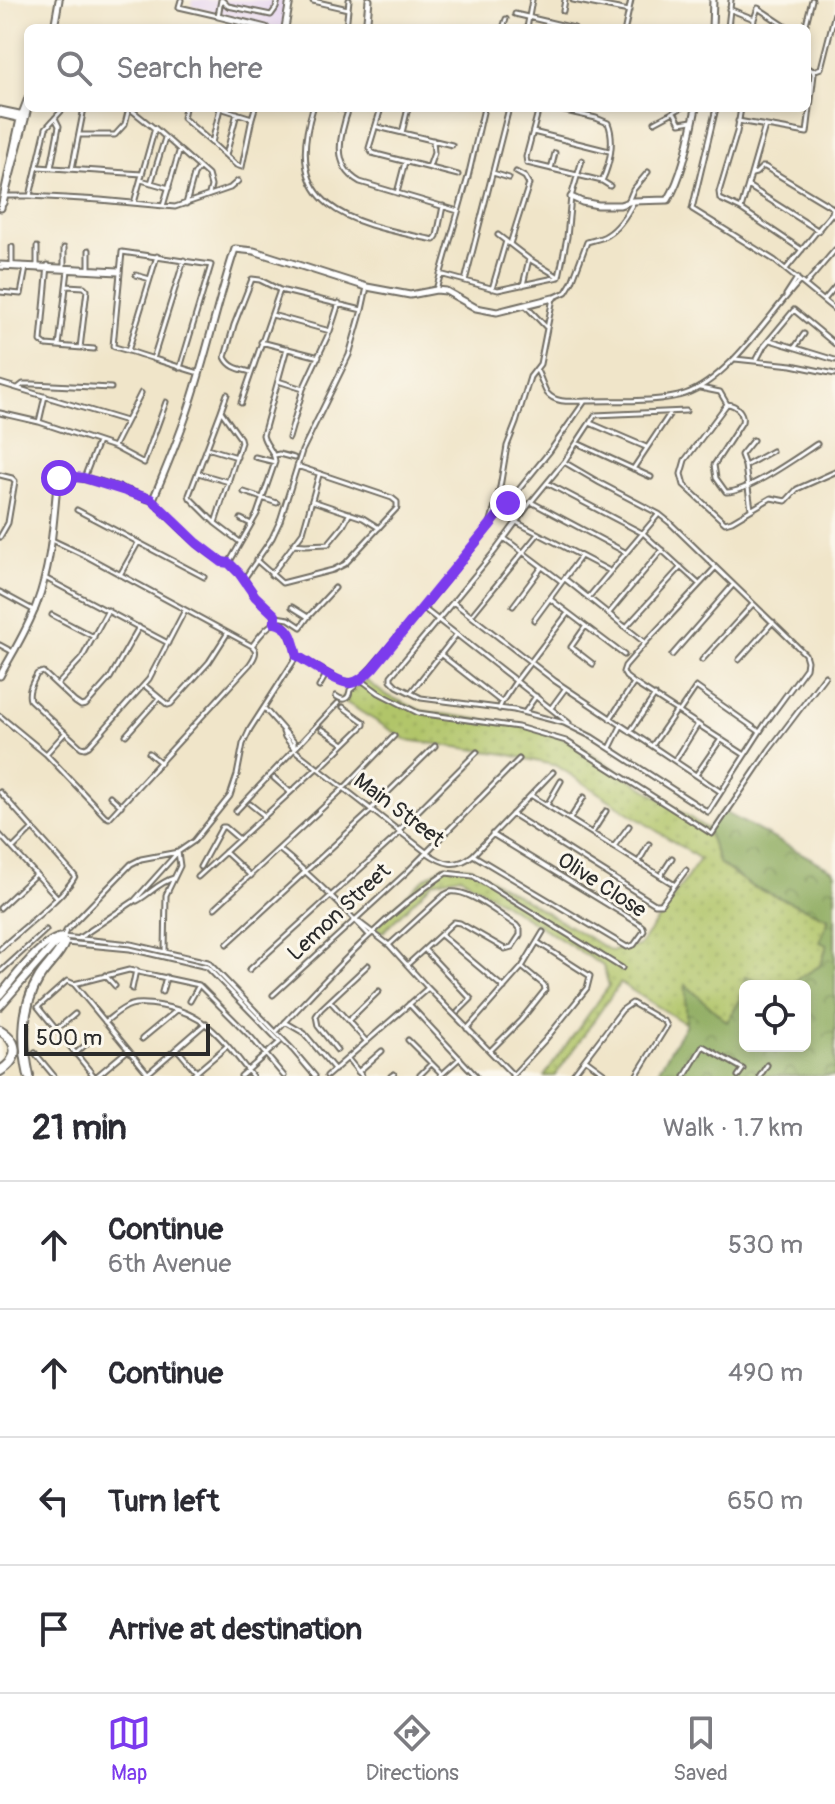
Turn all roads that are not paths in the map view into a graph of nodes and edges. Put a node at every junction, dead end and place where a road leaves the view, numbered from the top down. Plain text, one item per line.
1 (60, 0) edge
2 (181, 0) edge
3 (222, 0) edge
4 (271, 0) edge
5 (290, 0) edge
6 (349, 0) edge
7 (369, 0) edge
8 (532, 0) edge
9 (565, 0) edge
10 (573, 0) edge
11 (631, 0) edge
12 (713, 0) edge
13 (731, 0) edge
14 (812, 0) edge
15 (278, 1) edge
16 (313, 1) edge
17 (348, 9) junction
18 (729, 9) junction
19 (563, 11) dead end
20 (629, 11) junction
21 (835, 13) edge
22 (515, 14) dead end
23 (218, 16) junction
24 (528, 17) junction
25 (506, 19) dead end
26 (754, 19) junction
27 (57, 24) edge
28 (250, 24) edge
29 (286, 24) edge
30 (346, 24) edge
31 (369, 24) edge
32 (504, 24) edge
33 (527, 24) edge
34 (557, 24) edge
35 (626, 24) edge
36 (712, 24) edge
37 (728, 24) edge
38 (753, 24) edge
39 (782, 24) edge
40 (806, 24) edge
41 (813, 71) joint
42 (811, 90) edge
43 (0, 112) edge
44 (24, 112) edge
45 (26, 112) edge
46 (60, 112) edge
47 (83, 112) edge
48 (128, 112) edge
49 (134, 112) edge
50 (184, 112) edge
51 (219, 112) edge
52 (234, 112) edge
53 (254, 112) edge
54 (312, 112) edge
55 (347, 112) edge
56 (380, 112) edge
57 (407, 112) edge
58 (483, 112) edge
59 (508, 112) edge
60 (538, 112) edge
61 (568, 112) edge
62 (674, 112) joint
63 (695, 112) edge
64 (715, 112) edge
65 (740, 112) edge
66 (809, 112) edge
67 (237, 113) junction
68 (23, 117) junction
69 (55, 118) junction
70 (252, 118) junction
71 (693, 121) junction
72 (738, 121) junction
73 (655, 122) dead end
74 (765, 126) junction
75 (376, 127) junction
76 (155, 128) junction
77 (533, 132) junction
78 (402, 133) junction
79 (79, 135) junction
80 (165, 138) junction
81 (433, 140) junction
82 (212, 143) junction
83 (452, 145) dead end
84 (180, 151) junction
85 (609, 151) junction
86 (555, 153) dead end
87 (226, 155) junction
88 (582, 160) dead end
89 (405, 162) junction
90 (37, 167) junction
91 (51, 168) junction
92 (199, 168) junction
93 (429, 168) junction
94 (72, 169) junction
95 (551, 169) junction
96 (516, 172) dead end
97 (648, 172) dead end
98 (493, 173) junction
99 (142, 174) junction
100 (752, 174) junction
101 (458, 175) dead end
102 (577, 175) junction
103 (509, 178) dead end
104 (140, 180) junction
105 (238, 181) dead end
106 (602, 181) junction
107 (151, 183) junction
108 (610, 186) dead end
109 (748, 186) junction
110 (169, 188) junction
111 (397, 193) junction
112 (4, 195) junction
113 (209, 195) junction
114 (30, 196) junction
115 (571, 197) junction
116 (631, 201) junction
117 (134, 203) junction
118 (186, 204) junction
119 (163, 206) junction
120 (443, 206) junction
121 (0, 209) edge
122 (741, 209) junction
123 (458, 211) junction
124 (833, 215) edge
125 (819, 231) junction
126 (498, 235) dead end
127 (508, 243) junction
128 (12, 247) dead end
129 (37, 247) dead end
130 (64, 248) dead end
131 (89, 250) dead end
132 (802, 250) junction
133 (835, 250) edge
134 (157, 256) junction
135 (529, 259) junction
136 (184, 260) junction
137 (0, 265) edge
138 (12, 265) junction
139 (37, 265) junction
140 (26, 266) junction
141 (48, 266) junction
142 (67, 267) junction
143 (89, 268) junction
144 (786, 269) junction
145 (119, 271) junction
146 (440, 274) junction
147 (136, 275) dead end
148 (559, 277) junction
149 (150, 279) junction
150 (798, 280) junction
151 (465, 281) junction
152 (523, 285) junction
153 (805, 285) junction
154 (67, 286) junction
155 (367, 287) junction
156 (835, 287) edge
157 (492, 289) junction
158 (280, 290) junction
159 (436, 290) junction
160 (0, 292) edge
161 (553, 298) junction
162 (824, 301) junction
163 (339, 303) junction
164 (524, 304) junction
165 (362, 310) junction
166 (835, 310) edge
167 (271, 315) junction
168 (547, 328) junction
169 (330, 331) junction
170 (804, 334) dead end
171 (769, 340) junction
172 (261, 342) junction
173 (835, 344) edge
174 (59, 346) junction
175 (80, 348) junction
176 (287, 348) junction
177 (795, 348) junction
178 (94, 349) dead end
179 (128, 351) junction
180 (319, 357) junction
181 (153, 359) junction
182 (735, 359) junction
183 (835, 360) edge
184 (756, 361) junction
185 (180, 368) junction
186 (536, 369) junction
187 (251, 372) junction
188 (199, 373) junction
189 (835, 374) edge
190 (278, 381) junction
191 (0, 383) edge
192 (18, 388) junction
193 (111, 388) dead end
194 (700, 388) junction
195 (303, 389) junction
196 (141, 393) dead end
197 (227, 394) dead end
198 (45, 396) junction
199 (585, 401) junction
200 (166, 402) dead end
201 (241, 403) dead end
202 (727, 404) junction
203 (221, 411) junction
204 (686, 411) dead end
205 (671, 412) junction
206 (0, 413) edge
207 (126, 421) junction
208 (39, 422) junction
209 (590, 423) junction
210 (289, 438) dead end
211 (753, 440) dead end
212 (98, 442) junction
213 (577, 443) junction
214 (817, 444) dead end
215 (114, 447) junction
216 (647, 447) junction
217 (207, 448) junction
218 (772, 451) dead end
219 (275, 455) junction
220 (237, 457) junction
221 (255, 457) dead end
222 (294, 458) dead end
223 (275, 462) junction
224 (564, 462) junction
225 (297, 466) junction
226 (745, 466) junction
227 (633, 469) junction
228 (835, 472) edge
229 (198, 473) junction
230 (319, 474) junction
231 (0, 475) edge
232 (651, 477) dead end
233 (84, 478) junction
234 (229, 482) junction
235 (547, 482) junction
236 (748, 486) junction
237 (244, 492) dead end
238 (151, 499) junction
239 (263, 499) junction
240 (312, 501) junction
241 (531, 502) junction
242 (277, 503) dead end
243 (751, 509) junction
244 (77, 510) dead end
245 (350, 513) junction
246 (659, 514) junction
247 (241, 519) dead end
248 (516, 522) junction
249 (215, 523) junction
250 (251, 524) junction
251 (490, 525) junction
252 (379, 528) junction
253 (642, 533) junction
254 (538, 534) junction
255 (0, 537) edge
256 (504, 538) junction
257 (52, 540) junction
258 (240, 542) junction
259 (138, 543) junction
260 (293, 544) junction
261 (662, 550) junction
262 (523, 552) junction
263 (625, 552) junction
264 (581, 556) junction
265 (256, 560) junction
266 (229, 563) junction
267 (542, 567) junction
268 (681, 567) junction
269 (715, 568) junction
270 (610, 571) junction
271 (120, 575) junction
272 (271, 575) junction
273 (204, 577) dead end
274 (45, 578) junction
275 (244, 579) junction
276 (565, 579) junction
277 (699, 584) junction
278 (733, 585) junction
279 (335, 588) dead end
280 (0, 592) edge
281 (588, 598) junction
282 (550, 599) junction
283 (453, 602) junction
284 (753, 604) junction
285 (513, 606) dead end
286 (292, 607) dead end
287 (423, 608) junction
288 (108, 610) junction
289 (185, 610) junction
290 (35, 611) junction
291 (568, 613) junction
292 (609, 613) junction
293 (52, 615) dead end
294 (471, 616) junction
295 (276, 617) junction
296 (308, 617) junction
297 (438, 620) junction
298 (534, 620) dead end
299 (773, 622) junction
300 (275, 623) junction
301 (139, 627) junction
302 (585, 627) junction
303 (626, 627) junction
304 (228, 633) junction
305 (456, 635) junction
306 (94, 637) junction
307 (168, 643) junction
308 (645, 643) junction
309 (0, 645) edge
310 (252, 646) junction
311 (13, 652) junction
312 (440, 654) junction
313 (624, 655) dead end
314 (672, 655) dead end
315 (297, 656) junction
316 (702, 660) dead end
317 (739, 660) dead end
318 (531, 662) junction
319 (593, 664) dead end
320 (327, 673) junction
321 (0, 676) edge
322 (825, 676) dead end
323 (358, 681) junction
324 (516, 681) junction
325 (343, 682) junction
326 (634, 683) junction
327 (58, 684) junction
328 (144, 685) junction
329 (319, 687) dead end
330 (565, 689) junction
331 (350, 690) junction
332 (411, 693) junction
333 (655, 695) junction
334 (336, 696) dead end
335 (536, 696) junction
336 (159, 698) junction
337 (502, 702) junction
338 (338, 703) dead end
339 (343, 707) dead end
340 (264, 708) junction
341 (551, 708) junction
342 (499, 709) junction
343 (678, 711) junction
344 (525, 712) junction
345 (0, 716) edge
346 (610, 719) junction
347 (698, 724) junction
348 (571, 726) junction
349 (621, 726) junction
350 (322, 729) dead end
351 (630, 732) junction
352 (760, 732) junction
353 (65, 733) junction
354 (126, 735) dead end
355 (394, 736) dead end
356 (721, 739) junction
357 (344, 744) junction
358 (435, 746) dead end
359 (652, 746) junction
360 (294, 749) junction
361 (609, 749) junction
362 (477, 752) dead end
363 (149, 753) dead end
364 (46, 754) junction
365 (745, 755) junction
366 (519, 759) dead end
367 (675, 761) junction
368 (161, 763) junction
369 (318, 768) junction
370 (553, 772) dead end
371 (696, 775) junction
372 (274, 778) dead end
373 (561, 781) dead end
374 (344, 788) junction
375 (0, 792) edge
376 (290, 792) junction
377 (721, 792) junction
378 (531, 795) junction
379 (110, 796) dead end
380 (584, 797) dead end
381 (250, 804) dead end
382 (547, 805) junction
383 (121, 806) junction
384 (372, 809) junction
385 (236, 811) dead end
386 (606, 811) dead end
387 (512, 814) junction
388 (265, 816) junction
389 (570, 819) junction
390 (629, 826) dead end
391 (33, 828) junction
392 (400, 831) junction
393 (592, 833) junction
394 (492, 834) junction
395 (0, 835) edge
396 (239, 839) junction
397 (649, 844) dead end
398 (614, 847) junction
399 (12, 849) junction
400 (280, 850) junction
401 (178, 852) junction
402 (225, 852) junction
403 (426, 852) junction
404 (473, 855) junction
405 (672, 858) dead end
406 (638, 862) junction
407 (200, 867) dead end
408 (686, 870) dead end
409 (306, 871) junction
410 (36, 874) junction
411 (660, 875) junction
412 (251, 876) junction
413 (198, 877) dead end
414 (174, 878) junction
415 (675, 885) junction
416 (331, 896) junction
417 (57, 897) junction
418 (134, 901) junction
419 (0, 908) edge
420 (215, 908) dead end
421 (355, 919) junction
422 (46, 930) dead end
423 (543, 932) dead end
424 (371, 934) junction
425 (441, 935) junction
426 (78, 939) junction
427 (65, 941) junction
428 (537, 942) junction
429 (227, 944) dead end
430 (389, 945) junction
431 (0, 949) edge
432 (425, 950) junction
433 (165, 952) junction
434 (368, 965) dead end
435 (407, 965) junction
436 (522, 967) junction
437 (622, 968) dead end
438 (136, 970) junction
439 (249, 970) dead end
440 (0, 972) edge
441 (105, 975) junction
442 (166, 977) junction
443 (74, 984) junction
444 (199, 985) junction
445 (115, 986) dead end
446 (428, 988) junction
447 (504, 988) junction
448 (132, 989) dead end
449 (379, 991) dead end
450 (162, 992) dead end
451 (0, 995) edge
452 (273, 995) dead end
453 (190, 1001) dead end
454 (330, 1001) junction
455 (409, 1004) junction
456 (0, 1006) edge
457 (177, 1010) junction
458 (458, 1012) dead end
459 (75, 1014) dead end
460 (348, 1021) junction
461 (105, 1022) junction
462 (285, 1022) junction
463 (206, 1023) junction
464 (467, 1029) junction
465 (0, 1030) edge
466 (56, 1030) junction
467 (276, 1032) junction
468 (92, 1039) dead end
469 (142, 1039) dead end
470 (408, 1040) dead end
471 (367, 1042) junction
472 (227, 1046) junction
473 (177, 1049) junction
474 (128, 1050) junction
475 (337, 1050) dead end
476 (491, 1050) junction
477 (382, 1051) dead end
478 (35, 1053) dead end
479 (75, 1054) junction
480 (266, 1054) junction
481 (460, 1058) junction
482 (348, 1059) junction
483 (585, 1059) junction
484 (431, 1064) junction
485 (767, 1065) dead end
486 (248, 1070) junction
487 (335, 1070) junction
488 (0, 1071) edge
489 (688, 1071) junction
490 (358, 1072) junction
491 (199, 1074) edge
492 (147, 1075) edge
493 (441, 1075) edge
494 (513, 1075) edge
495 (29, 1076) edge
496 (54, 1076) edge
497 (95, 1076) edge
498 (192, 1076) edge
499 (241, 1076) edge
500 (252, 1076) edge
501 (284, 1076) edge
502 (315, 1076) edge
503 (327, 1076) edge
504 (362, 1076) edge
505 (419, 1076) edge
506 (475, 1076) edge
507 (572, 1076) edge
508 (608, 1076) edge
509 (636, 1076) edge
510 (685, 1076) edge
511 (696, 1076) edge
512 (738, 1076) edge
513 (760, 1076) edge

1 - 27 street
2 - 23 street
3 - 15 street
3 - 23 street
4 - 15 street
5 - 29 street
6 - 17 street
7 - 31 street
8 - 24 street
9 - 19 street
10 - 20 street
11 - 20 street
12 - 36 street
13 - 18 street
14 - 40 street
16 - 17 street
17 - 30 street
18 - 26 street
18 - 37 street
20 - 35 street
21 - 41 street
22 - 24 street
23 - 28 street
24 - 33 street
24 - 34 street
25 - 32 street
26 - 38 street
26 - 39 street
41 - 42 street
43 - 68 street
44 - 68 street
45 - 68 street
46 - 69 street
47 - 79 street
48 - 79 street
49 - 76 street
50 - 82 street
51 - 82 street
52 - 67 street
53 - 70 street
54 - 120 street
55 - 111 street
56 - 75 street
57 - 78 street
58 - 123 street
59 - 98 street
60 - 77 street
61 - 85 street
62 - 71 street
62 - 73 street
63 - 71 street
64 - 144 street
65 - 72 street
66 - 74 street
67 - 70 street
67 - 87 street
68 - 112 street
69 - 90 street
69 - 91 street
70 - 87 street
71 - 116 street
72 - 74 street
72 - 122 street
74 - 100 street
75 - 78 street
75 - 89 street
76 - 80 street
76 - 99 street
77 - 85 street
77 - 95 street
78 - 81 street
79 - 94 street
80 - 84 street
80 - 107 street
81 - 83 street
81 - 93 street
82 - 87 street
84 - 92 street
84 - 110 street
85 - 106 street
86 - 95 street
88 - 102 street
89 - 93 street
89 - 111 street
90 - 91 street
90 - 114 street
91 - 94 street
92 - 113 street
92 - 118 street
93 - 101 street
94 - 99 street
95 - 102 street
96 - 127 street
97 - 116 street
98 - 103 street
98 - 151 street
99 - 104 street
100 - 109 street
100 - 124 street
102 - 106 street
102 - 115 street
104 - 107 street
104 - 117 street
105 - 113 street
106 - 108 street
107 - 110 street
109 - 122 street
109 - 125 street
110 - 119 street
111 - 120 street
112 - 114 street
112 - 121 street
113 - 118 street
114 - 117 street
115 - 116 street
115 - 148 street
116 - 161 street
117 - 119 street
118 - 119 street
120 - 123 street
122 - 132 street
123 - 146 street
124 - 125 street
125 - 132 street
126 - 127 street
127 - 135 street
127 - 157 street
128 - 138 street
129 - 139 street
130 - 142 street
131 - 143 street
132 - 144 street
133 - 153 street
134 - 136 street
134 - 145 street
134 - 149 street
135 - 148 street
135 - 152 street
136 - 181 street
136 - 185 street
137 - 138 street
138 - 140 street
139 - 140 street
139 - 141 street
140 - 141 street
140 - 160 street
141 - 142 street
141 - 174 street
142 - 143 street
142 - 145 street
142 - 154 street
143 - 145 street
144 - 150 street
145 - 179 street
146 - 151 street
146 - 159 street
147 - 149 street
148 - 152 street
149 - 179 street
150 - 153 street
150 - 182 street
151 - 157 street
152 - 157 street
153 - 162 street
154 - 174 street
154 - 175 street
155 - 159 street
155 - 165 street
155 - 188 street
156 - 162 street
158 - 163 street
158 - 167 street
158 - 187 street
159 - 164 street
161 - 164 street
161 - 168 street
162 - 166 street
163 - 165 street
163 - 169 street
164 - 168 street
165 - 225 street
167 - 169 street
167 - 172 street
168 - 186 street
169 - 180 street
170 - 177 street
171 - 173 street
171 - 177 street
171 - 184 street
172 - 176 street
172 - 187 street
174 - 175 street
175 - 178 street
176 - 180 street
176 - 190 street
177 - 183 street
179 - 181 street
180 - 195 street
181 - 185 street
182 - 184 street
182 - 194 street
184 - 189 street
185 - 188 street
186 - 199 street
186 - 251 street
187 - 201 street
188 - 238 street
190 - 195 street
190 - 219 street
191 - 192 street
192 - 193 street
192 - 198 street
194 - 199 street
194 - 202 street
195 - 210 street
196 - 207 street
197 - 203 street
198 - 207 street
198 - 208 street
199 - 251 street
200 - 215 street
202 - 236 street
202 - 243 street
203 - 217 street
203 - 220 street
204 - 205 street
205 - 209 street
205 - 216 street
206 - 208 street
207 - 215 street
208 - 212 street
209 - 213 street
209 - 216 street
211 - 226 street
212 - 215 street
212 - 233 street
213 - 224 street
213 - 227 street
214 - 236 street
216 - 227 street
217 - 220 street
217 - 229 street
218 - 226 street
219 - 222 street
219 - 223 street
220 - 234 street
221 - 223 street
223 - 239 street
224 - 235 street
224 - 246 street
225 - 230 street
225 - 265 street
226 - 236 street
227 - 232 street
228 - 243 street
229 - 234 street
229 - 249 street
230 - 240 street
230 - 252 street
231 - 255 street
233 - 238 street
233 - 257 street
234 - 249 street
235 - 241 street
235 - 253 street
236 - 243 street
237 - 239 street
238 - 266 street
239 - 242 street
239 - 250 street
240 - 245 street
240 - 260 street
241 - 248 street
241 - 263 street
244 - 259 street
245 - 252 street
245 - 260 street
246 - 253 street
246 - 269 street
247 - 250 street
248 - 254 street
248 - 256 street
249 - 258 street
250 - 258 street
251 - 287 street
252 - 272 street
253 - 261 street
253 - 263 street
254 - 262 street
254 - 264 street
256 - 262 street
256 - 283 street
257 - 271 street
257 - 274 street
258 - 266 street
259 - 271 street
259 - 273 street
260 - 272 street
261 - 268 street
261 - 292 street
262 - 267 street
262 - 294 street
263 - 270 street
264 - 270 street
264 - 276 street
265 - 272 street
265 - 275 street
266 - 275 street
267 - 276 street
267 - 285 street
268 - 277 street
268 - 303 street
269 - 277 street
269 - 278 street
270 - 281 street
271 - 289 street
274 - 288 street
274 - 290 street
275 - 295 street
276 - 281 street
276 - 282 street
277 - 308 street
278 - 284 street
278 - 314 street
279 - 296 street
280 - 290 street
281 - 292 street
282 - 291 street
282 - 298 street
283 - 294 street
283 - 297 street
284 - 299 street
284 - 316 street
286 - 296 street
287 - 297 street
287 - 323 street
288 - 301 street
288 - 306 street
289 - 304 street
289 - 307 street
290 - 311 street
291 - 302 street
291 - 318 street
292 - 303 street
293 - 306 street
294 - 318 street
295 - 296 street
295 - 300 street
297 - 305 street
297 - 332 street
299 - 317 street
299 - 352 street
300 - 310 street
300 - 315 street
301 - 307 street
301 - 327 street
302 - 313 street
302 - 319 street
303 - 308 street
304 - 310 street
304 - 336 street
305 - 312 street
305 - 324 street
306 - 327 street
307 - 328 street
308 - 326 street
309 - 311 street
310 - 368 street
311 - 321 street
312 - 332 street
312 - 337 street
315 - 320 street
315 - 340 street
318 - 324 street
318 - 330 street
320 - 325 street
320 - 329 street
322 - 323 street
323 - 325 street
323 - 331 street
324 - 335 street
324 - 337 street
325 - 331 street
326 - 333 street
326 - 346 street
327 - 353 street
328 - 336 street
328 - 353 street
330 - 341 street
330 - 346 street
331 - 334 street
332 - 342 street
333 - 343 street
333 - 351 street
335 - 341 street
335 - 344 street
336 - 354 street
337 - 342 street
338 - 360 street
339 - 357 street
340 - 360 street, Main Street
340 - 401 street
341 - 348 street
342 - 344 street
343 - 347 street
343 - 352 street
343 - 359 street
344 - 348 street
345 - 364 street
346 - 349 street
347 - 356 street
347 - 367 street
348 - 361 street
349 - 351 street
349 - 361 street
350 - 357 street
351 - 359 street
352 - 365 street
353 - 364 street
355 - 374 street
356 - 365 street
356 - 371 street
357 - 369 street
358 - 384 street
359 - 367 street
360 - 369 street, Main Street
360 - 385 street
361 - 377 street
362 - 392 street
363 - 368 street
364 - 383 street
365 - 377 street
366 - 403 street, Lemon Street
367 - 371 street
368 - 383 street
369 - 374 street, Main Street
369 - 376 street
370 - 378 street, Main Street
371 - 377 street
372 - 376 street
373 - 382 street
374 - 384 street, Main Street
374 - 400 street
375 - 391 street
376 - 388 street
378 - 382 street
378 - 387 street, Main Street
379 - 383 street
380 - 389 street
381 - 388 street
382 - 389 street
384 - 392 street, Main Street
384 - 409 street
386 - 393 street
387 - 394 street, Main Street
387 - 415 street
388 - 396 street
389 - 393 street
390 - 398 street
391 - 399 street
391 - 417 street
392 - 403 street, Main Street
392 - 416 street
393 - 398 street
394 - 404 street, Main Street
394 - 404 street, Olive Close
395 - 399 street
396 - 402 street
396 - 407 street
397 - 406 street
398 - 406 street
399 - 410 street
400 - 409 street
400 - 412 street
401 - 414 street
401 - 418 street
401 - 427 street
402 - 412 street
402 - 413 street
403 - 404 street, Main Street
403 - 421 street, Lemon Street
405 - 411 street
406 - 411 street
408 - 415 street
409 - 416 street
409 - 429 street
410 - 417 street
410 - 419 street
411 - 415 street
412 - 420 street
414 - 418 street
414 - 433 street
416 - 421 street
416 - 439 street
417 - 431 street
418 - 426 street
421 - 424 street
421 - 452 street, Lemon Street
422 - 440 street
423 - 428 street
424 - 430 street
424 - 437 street
424 - 462 street
425 - 430 street
425 - 432 street
425 - 447 street
426 - 427 street
426 - 427 street
426 - 433 street
427 - 451 main road
427 - 456 main road
427 - 480 street
427 - 495 highway
428 - 436 street
428 - 494 street
430 - 435 street
432 - 435 street
432 - 458 street
433 - 467 street
434 - 454 street
435 - 446 street
436 - 447 street
436 - 476 street
438 - 441 street
438 - 442 street
438 - 448 street
441 - 443 street
441 - 445 street
442 - 444 street
442 - 450 street
443 - 461 street
443 - 466 street
444 - 453 street
444 - 480 street
446 - 455 street
446 - 464 street
447 - 464 street
449 - 460 street
454 - 460 street
454 - 475 street
455 - 471 street
455 - 481 street
457 - 461 street
457 - 463 street
457 - 469 street
459 - 466 street
460 - 471 street
461 - 474 street
462 - 467 street
462 - 487 street
463 - 472 street
463 - 473 street
464 - 476 street
465 - 488 highway
466 - 479 street
467 - 502 street
468 - 479 street
470 - 484 street
471 - 482 street
472 - 486 street
472 - 491 street
473 - 491 street
473 - 492 street
474 - 492 street
474 - 497 street
476 - 494 street
477 - 490 street
478 - 496 street
479 - 497 street
480 - 486 street
480 - 501 street
481 - 493 street
481 - 506 street
482 - 487 street
482 - 490 street
483 - 507 street
483 - 508 street
483 - 509 street
484 - 493 street
484 - 505 street
485 - 513 street
486 - 499 street
486 - 500 street
487 - 503 street
489 - 510 street
489 - 511 street
489 - 512 street
490 - 504 street
491 - 498 street

